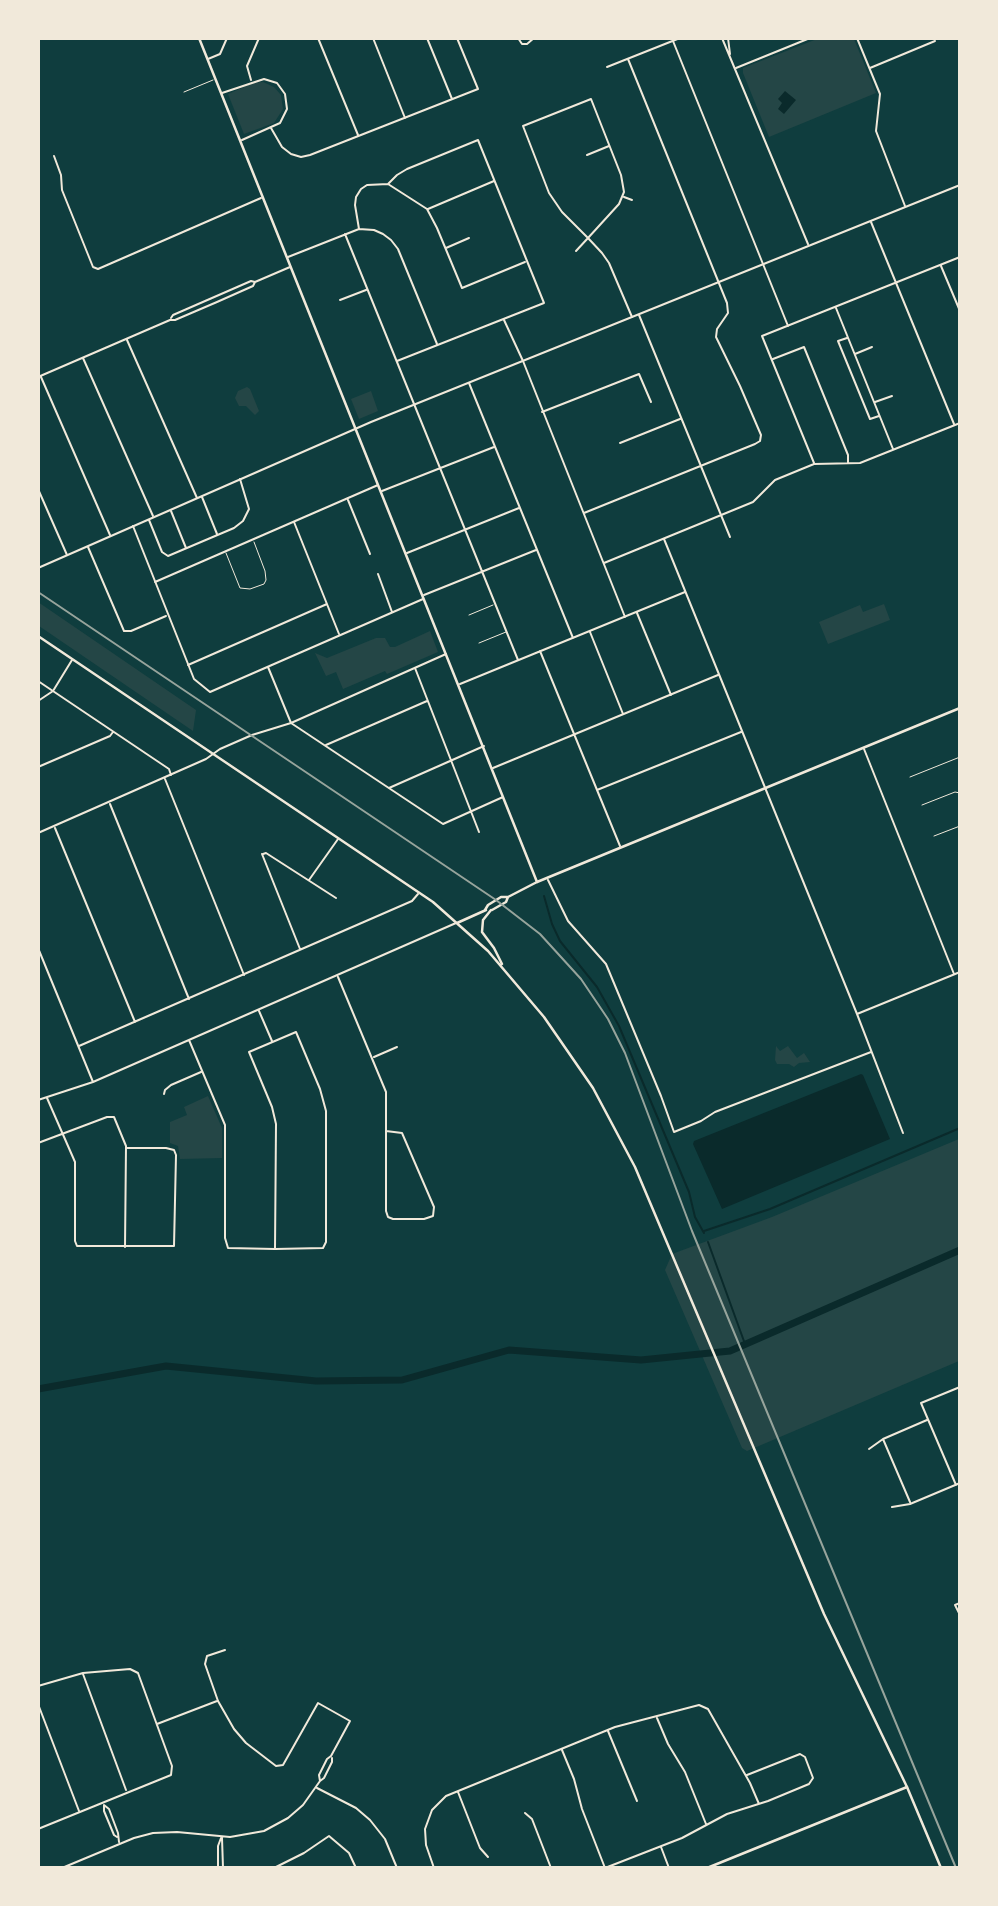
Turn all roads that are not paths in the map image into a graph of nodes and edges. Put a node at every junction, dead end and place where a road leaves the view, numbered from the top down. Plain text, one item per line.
1 (199, 38) edge
2 (227, 38) edge
3 (258, 38) edge
4 (318, 38) edge
5 (373, 38) edge
6 (427, 38) edge
7 (457, 38) edge
8 (517, 38) edge
9 (534, 38) edge
10 (680, 38) edge
11 (722, 38) edge
12 (729, 38) edge
13 (810, 38) edge
14 (857, 38) edge
15 (673, 41) junction
16 (935, 41) dead end
17 (731, 58) junction
18 (628, 59) junction
19 (207, 60) junction
20 (607, 67) dead end
21 (735, 68) junction
22 (869, 68) junction
23 (215, 79) junction
24 (251, 81) junction
25 (184, 92) dead end
26 (221, 93) junction
27 (452, 99) junction
28 (405, 118) junction
29 (271, 128) junction
30 (359, 136) junction
31 (240, 141) junction
32 (610, 146) junction
33 (587, 155) dead end
34 (54, 156) dead end
35 (495, 181) junction
36 (388, 184) junction
37 (960, 185) edge
38 (349, 194) dead end
39 (262, 197) junction
40 (356, 197) junction
41 (623, 197) junction
42 (632, 200) dead end
43 (906, 207) junction
44 (427, 209) junction
45 (871, 221) junction
46 (359, 229) junction
47 (345, 234) junction
48 (470, 238) dead end
49 (588, 239) junction
50 (809, 246) junction
51 (445, 248) junction
52 (576, 251) dead end
53 (287, 257) junction
54 (960, 257) edge
55 (527, 261) junction
56 (762, 265) junction
57 (941, 265) junction
58 (291, 267) junction
59 (719, 282) junction
60 (896, 283) junction
61 (367, 289) junction
62 (340, 300) dead end
63 (835, 307) junction
64 (960, 312) edge
65 (639, 314) junction
66 (632, 317) junction
67 (503, 319) junction
68 (788, 326) junction
69 (848, 337) junction
70 (126, 339) junction
71 (437, 345) junction
72 (872, 347) dead end
73 (854, 354) junction
74 (83, 358) junction
75 (772, 360) junction
76 (523, 361) junction
77 (396, 362) junction
78 (40, 376) edge
79 (469, 383) junction
80 (892, 396) dead end
81 (651, 402) dead end
82 (874, 402) junction
83 (414, 405) junction
84 (542, 412) junction
85 (879, 416) junction
86 (681, 418) junction
87 (960, 423) edge
88 (954, 425) junction
89 (356, 429) junction
90 (620, 443) dead end
91 (495, 446) junction
92 (893, 449) junction
93 (848, 463) junction
94 (814, 464) junction
95 (701, 467) junction
96 (440, 468) junction
97 (240, 479) junction
98 (378, 485) junction
99 (38, 489) edge
100 (381, 492) junction
101 (201, 496) junction
102 (197, 498) junction
103 (347, 498) junction
104 (520, 507) junction
105 (170, 510) junction
106 (584, 513) junction
107 (721, 516) junction
108 (153, 517) junction
109 (148, 519) junction
110 (293, 521) junction
111 (133, 526) junction
112 (465, 530) junction
113 (217, 535) junction
114 (111, 536) junction
115 (730, 537) dead end
116 (253, 539) junction
117 (664, 539) junction
118 (88, 546) junction
119 (187, 548) junction
120 (537, 550) junction
121 (225, 551) junction
122 (406, 553) junction
123 (370, 554) dead end
124 (67, 555) junction
125 (604, 563) junction
126 (38, 568) edge
127 (482, 572) junction
128 (378, 574) dead end
129 (154, 582) junction
130 (685, 592) junction
131 (424, 597) junction
132 (327, 604) junction
133 (495, 604) junction
134 (392, 612) junction
135 (637, 612) junction
136 (168, 615) junction
137 (469, 615) dead end
138 (625, 617) junction
139 (590, 631) junction
140 (506, 632) junction
141 (340, 635) junction
142 (38, 636) edge
143 (573, 638) junction
144 (479, 643) dead end
145 (540, 651) junction
146 (447, 654) junction
147 (73, 659) junction
148 (518, 660) junction
149 (188, 665) junction
150 (268, 666) junction
151 (415, 668) junction
152 (719, 675) junction
153 (38, 681) edge
154 (459, 684) junction
155 (53, 691) junction
156 (671, 695) junction
157 (38, 701) edge
158 (428, 701) junction
159 (960, 708) edge
160 (623, 714) junction
161 (291, 723) junction
162 (114, 732) junction
163 (742, 732) junction
164 (574, 734) junction
165 (326, 746) junction
166 (484, 746) junction
167 (863, 748) junction
168 (215, 755) junction
169 (960, 757) edge
170 (452, 760) junction
171 (38, 767) edge
172 (493, 768) junction
173 (171, 775) junction
174 (910, 777) dead end
175 (165, 778) junction
176 (388, 788) junction
177 (764, 788) junction
178 (597, 790) junction
179 (960, 793) edge
180 (504, 796) junction
181 (109, 803) junction
182 (922, 805) dead end
183 (472, 811) junction
184 (960, 826) edge
185 (54, 827) junction
186 (479, 832) dead end
187 (38, 833) edge
188 (934, 836) dead end
189 (338, 838) junction
190 (620, 847) junction
191 (547, 878) junction
192 (309, 880) junction
193 (537, 881) junction
194 (419, 893) junction
195 (508, 897) junction
196 (336, 898) dead end
197 (485, 910) junction
198 (491, 910) junction
199 (457, 923) junction
200 (38, 948) edge
201 (301, 950) junction
202 (503, 967) junction
203 (960, 972) edge
204 (954, 974) junction
205 (244, 975) junction
206 (337, 976) junction
207 (189, 999) junction
208 (258, 1010) junction
209 (857, 1014) junction
210 (135, 1023) junction
211 (189, 1040) junction
212 (272, 1042) junction
213 (79, 1046) junction
214 (397, 1047) dead end
215 (872, 1052) junction
216 (373, 1058) junction
217 (202, 1071) junction
218 (93, 1082) junction
219 (164, 1094) dead end
220 (46, 1097) junction
221 (38, 1100) edge
222 (386, 1131) junction
223 (903, 1132) dead end
224 (62, 1133) junction
225 (38, 1143) edge
226 (126, 1148) junction
227 (125, 1247) junction
228 (275, 1248) junction
229 (960, 1387) edge
230 (928, 1420) junction
231 (883, 1438) junction
232 (869, 1449) dead end
233 (960, 1483) edge
234 (956, 1485) junction
235 (911, 1504) junction
236 (892, 1507) dead end
237 (960, 1603) edge
238 (960, 1615) edge
239 (225, 1650) dead end
240 (83, 1673) junction
241 (38, 1686) edge
242 (218, 1701) junction
243 (38, 1704) edge
244 (656, 1716) junction
245 (157, 1724) junction
246 (607, 1730) junction
247 (561, 1749) junction
248 (331, 1756) junction
249 (746, 1776) junction
250 (320, 1781) junction
251 (316, 1787) junction
252 (906, 1787) junction
253 (457, 1790) junction
254 (127, 1792) junction
255 (637, 1801) dead end
256 (104, 1804) junction
257 (759, 1804) junction
258 (79, 1812) junction
259 (524, 1812) dead end
260 (706, 1825) junction
261 (38, 1829) edge
262 (222, 1837) junction
263 (120, 1844) junction
264 (660, 1846) junction
265 (488, 1857) dead end
266 (62, 1867) edge
267 (218, 1867) edge
268 (223, 1867) edge
269 (274, 1867) edge
270 (356, 1867) edge
271 (397, 1867) edge
272 (434, 1867) edge
273 (551, 1867) edge
274 (605, 1867) edge
275 (669, 1867) edge
276 (707, 1867) edge
277 (941, 1867) edge

1 - 19 main road
2 - 19 street
3 - 24 street
4 - 30 street
5 - 28 street
6 - 27 street
7 - 27 street
8 - 9 street
10 - 15 street
11 - 17 street
12 - 17 street
13 - 21 street
14 - 22 street
15 - 18 street
15 - 56 street
16 - 22 street
17 - 21 street
18 - 20 street
18 - 59 street
19 - 23 main road
21 - 50 street
22 - 43 street
23 - 25 lane
23 - 26 main road
24 - 26 street
24 - 29 street
26 - 31 main road
27 - 28 street
28 - 30 street
29 - 30 street
29 - 31 street
31 - 39 main road
32 - 33 street
32 - 41 street
32 - 49 street
34 - 39 street
35 - 36 street
35 - 44 street
35 - 55 street
36 - 40 street
36 - 44 street
37 - 43 street
38 - 40 street
39 - 53 main road
40 - 46 street
41 - 42 street
41 - 49 street
43 - 45 street
44 - 51 street
45 - 50 street
45 - 60 street
46 - 47 street
46 - 71 street
47 - 53 street
47 - 61 street
48 - 51 street
49 - 52 street
49 - 66 street
50 - 56 street
51 - 55 street
53 - 58 main road
54 - 57 street
55 - 67 street
56 - 59 street
56 - 68 street
57 - 60 street
57 - 64 street
58 - 70 street
58 - 89 main road
59 - 65 street
59 - 95 street
60 - 63 street
60 - 88 street
61 - 62 street
61 - 77 street
63 - 68 street
63 - 69 street
65 - 66 street
65 - 86 street
66 - 76 street
67 - 71 street
67 - 76 street
68 - 75 street
69 - 73 street
69 - 85 street
70 - 74 street
70 - 102 street
71 - 77 street
72 - 73 street
73 - 82 street
74 - 78 street
74 - 108 street
75 - 93 street
75 - 94 street
76 - 79 street
76 - 84 street
77 - 83 street
78 - 114 street
79 - 83 street
79 - 91 street
80 - 82 street
81 - 84 street
82 - 85 street
83 - 89 street
83 - 96 street
84 - 106 street
85 - 92 street
86 - 90 street
86 - 95 street
87 - 88 street
88 - 92 street
89 - 97 street
89 - 98 main road
91 - 96 street
91 - 104 street
92 - 93 street
93 - 94 street
94 - 107 street
95 - 106 street
95 - 107 street
96 - 100 street
96 - 112 street
97 - 101 street
97 - 113 street
98 - 100 main road
98 - 103 street
99 - 124 street
100 - 122 main road
101 - 102 street
101 - 113 street
102 - 105 street
103 - 110 street
103 - 123 street
104 - 112 street
104 - 120 street
105 - 108 street
105 - 119 street
106 - 125 street
107 - 115 street
107 - 117 street
108 - 109 street
109 - 111 street
109 - 119 street
110 - 116 street
110 - 132 street
111 - 114 street
111 - 129 street
112 - 122 street
112 - 127 street
113 - 119 street
114 - 118 street
116 - 121 street
116 - 121 lane
117 - 125 street
117 - 130 street
118 - 124 street
118 - 136 street
120 - 127 street
120 - 143 street
121 - 129 street
122 - 131 main road
124 - 126 street
125 - 138 street
127 - 131 street
127 - 133 street
128 - 134 street
129 - 136 street
130 - 135 street
130 - 152 street
131 - 134 street
131 - 146 main road
132 - 141 street
132 - 149 street
133 - 137 lane
133 - 140 street
134 - 141 street
135 - 138 street
135 - 156 street
136 - 149 street
138 - 139 street
139 - 143 street
139 - 160 street
140 - 144 lane
140 - 148 street
141 - 150 street
142 - 147 main road
143 - 145 street
145 - 148 street
145 - 164 street
146 - 151 street
146 - 154 main road
147 - 155 street
147 - 168 main road
148 - 154 street
149 - 150 street
150 - 161 street
151 - 158 street
151 - 161 street
152 - 156 street
152 - 163 street
153 - 155 street
154 - 166 main road
155 - 157 street
155 - 162 street
156 - 160 street
158 - 165 street
158 - 170 street
159 - 167 main road
160 - 164 street
161 - 165 street
161 - 168 street
162 - 171 street
162 - 173 street
163 - 177 street
163 - 178 street
164 - 172 street
164 - 178 street
165 - 176 street
166 - 170 street
166 - 172 main road
167 - 177 main road
167 - 204 street
168 - 173 street
168 - 189 main road
169 - 174 lane
170 - 176 street
170 - 183 street
172 - 180 main road
173 - 175 street
175 - 181 street
175 - 205 street
176 - 183 street
177 - 190 main road
177 - 209 street
178 - 190 street
179 - 182 lane
180 - 183 street
180 - 193 main road
181 - 185 street
181 - 207 street
183 - 186 street
184 - 188 lane
185 - 187 street
185 - 210 street
189 - 192 street
189 - 194 main road
190 - 191 main road
191 - 193 main road
191 - 215 street
192 - 196 street
192 - 201 street
193 - 195 main road
194 - 199 main road
194 - 201 street
195 - 197 main road
195 - 198 main road
197 - 198 main road
197 - 199 main road
198 - 202 main road
199 - 202 main road
199 - 206 street
200 - 213 street
201 - 205 street
202 - 252 main road
203 - 204 street
204 - 209 street
205 - 207 street
206 - 208 street
206 - 216 street
207 - 210 street
208 - 211 street
208 - 212 street
209 - 215 street
210 - 213 street
211 - 217 street
211 - 218 street
212 - 228 street
212 - 228 street
213 - 218 street
214 - 216 street
215 - 223 street
216 - 222 street
217 - 219 street
217 - 228 street
218 - 220 street
220 - 221 street
220 - 224 street
222 - 222 street
224 - 225 street
224 - 226 street
224 - 227 street
226 - 227 street
226 - 227 street
229 - 230 street
230 - 231 street
230 - 234 street
231 - 232 street
231 - 235 street
233 - 234 street
234 - 235 street
235 - 236 street
237 - 238 street
239 - 242 street
240 - 241 street
240 - 245 street
240 - 254 street
242 - 245 street
242 - 248 street
243 - 258 street
244 - 246 street
244 - 249 street
244 - 260 street
245 - 254 street
246 - 247 street
246 - 255 street
247 - 253 street
247 - 274 street
248 - 250 street
248 - 250 street
249 - 257 street
249 - 257 street
250 - 251 street
251 - 262 street
251 - 271 street
252 - 276 main road
252 - 277 main road
253 - 265 street
253 - 272 street
254 - 256 street
256 - 258 street
256 - 263 street
257 - 260 street
258 - 261 street
259 - 273 street
260 - 264 street
262 - 263 street
262 - 267 street
262 - 268 street
263 - 266 street
264 - 274 street
264 - 275 street
269 - 270 street

